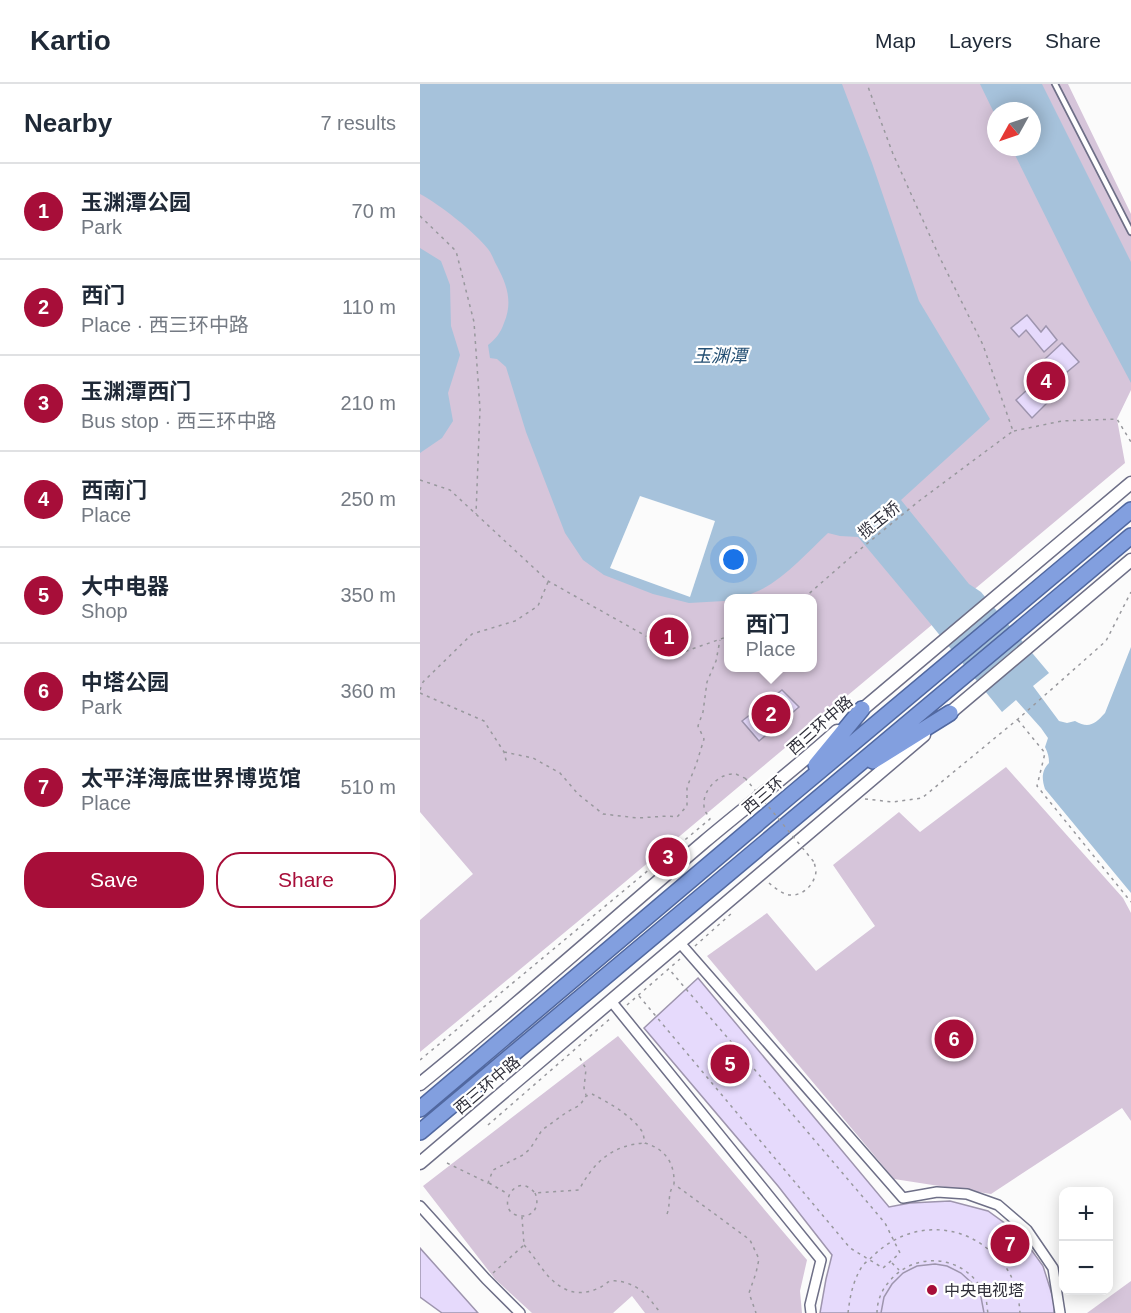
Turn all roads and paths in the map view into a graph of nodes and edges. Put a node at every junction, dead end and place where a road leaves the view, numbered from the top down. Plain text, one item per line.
1 (867, 84) edge
2 (1055, 84) edge
3 (420, 216) edge
4 (1131, 232) edge
5 (1013, 431) junction
6 (1131, 441) edge
7 (420, 480) edge
8 (1131, 483) edge
9 (1131, 510) edge
10 (476, 515) junction
11 (1131, 536) edge
12 (1127, 563) edge
13 (548, 581) junction
14 (1131, 592) edge
15 (809, 594) edge
16 (724, 638) edge
17 (720, 640) junction
18 (420, 691) edge
19 (862, 709) junction
20 (950, 713) junction
21 (1018, 719) junction
22 (504, 752) junction
23 (507, 764) dead end
24 (828, 789) junction
25 (790, 795) junction
26 (864, 799) dead end
27 (812, 845) dead end
28 (803, 852) dead end
29 (768, 882) dead end
30 (1131, 902) edge
31 (732, 913) dead end
32 (684, 947) junction
33 (669, 968) junction
34 (638, 995) junction
35 (615, 1006) junction
36 (580, 1058) dead end
37 (420, 1060) edge
38 (420, 1084) edge
39 (586, 1096) junction
40 (420, 1109) edge
41 (488, 1125) dead end
42 (420, 1132) edge
43 (645, 1143) junction
44 (422, 1158) edge
45 (447, 1163) dead end
46 (488, 1183) junction
47 (674, 1184) junction
48 (535, 1193) junction
49 (509, 1194) junction
50 (420, 1206) edge
51 (667, 1214) dead end
52 (522, 1216) junction
53 (893, 1240) junction
54 (524, 1245) junction
55 (869, 1260) junction
56 (891, 1262) junction
57 (899, 1271) junction
58 (486, 1279) junction
59 (520, 1313) edge
60 (661, 1313) edge
61 (756, 1313) edge
62 (811, 1313) edge
63 (848, 1313) edge
64 (877, 1313) edge
65 (988, 1313) edge
66 (1020, 1313) edge
67 (1060, 1313) edge

1 - 5 path
2 - 4 lane
3 - 10 path
5 - 6 path
5 - 15 path, 揽玉桥
7 - 10 path
8 - 19 street, 西三环中路
9 - 25 highway, 西三环
10 - 13 path
11 - 24 highway
12 - 20 street, 西三环中路
13 - 17 path
13 - 18 path
14 - 21 path
16 - 17 path
17 - 22 path
18 - 22 path
19 - 25 highway
19 - 38 street, 西三环中路
20 - 24 highway
20 - 32 street, 西三环中路
21 - 26 path
21 - 30 path
22 - 23 path
24 - 42 highway
25 - 40 highway, 西三环
27 - 28 path
29 - 37 path, bridge
31 - 32 path
32 - 33 path
32 - 35 street, 西三环中路
32 - 67 street
33 - 34 path
33 - 53 path
34 - 35 path
34 - 55 path
35 - 41 path
35 - 44 street, 西三环中路
35 - 62 street
36 - 39 path
39 - 43 path
39 - 46 path
43 - 47 path
43 - 48 path
45 - 46 path
46 - 49 path
47 - 51 path
47 - 61 path
48 - 49 path
48 - 52 path
49 - 52 path
50 - 58 street
52 - 54 path
53 - 55 path
53 - 56 path
53 - 66 path
54 - 58 path
54 - 60 path
55 - 56 path
55 - 63 path
56 - 57 path
57 - 64 path
57 - 65 path
58 - 59 street

